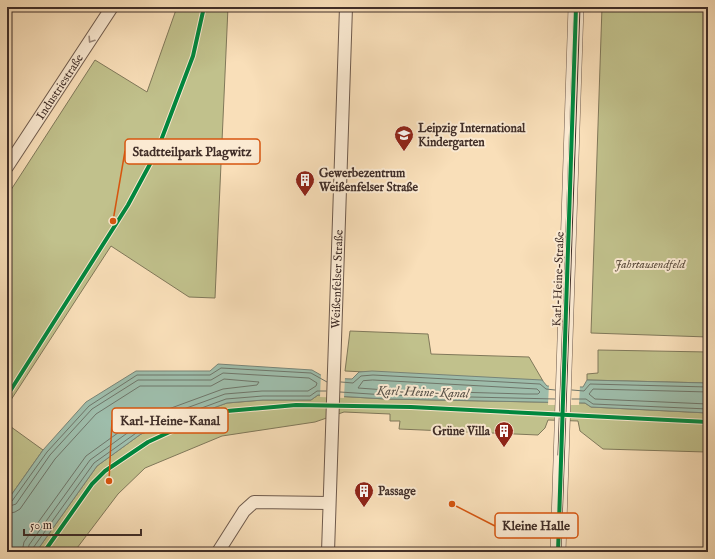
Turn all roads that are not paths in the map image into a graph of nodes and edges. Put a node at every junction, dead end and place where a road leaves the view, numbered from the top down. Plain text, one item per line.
1 (112, 7) edge
2 (346, 7) edge
3 (576, 7) edge
4 (7, 167) edge
5 (329, 503) junction
6 (218, 552) edge
7 (328, 552) edge
8 (558, 552) edge

1 -> 4 street, Industriestraße
2 - 5 street, Weißenfelser Straße
3 - 8 street, Karl-Heine-Straße
5 - 6 street
5 - 7 street, Weißenfelser Straße

